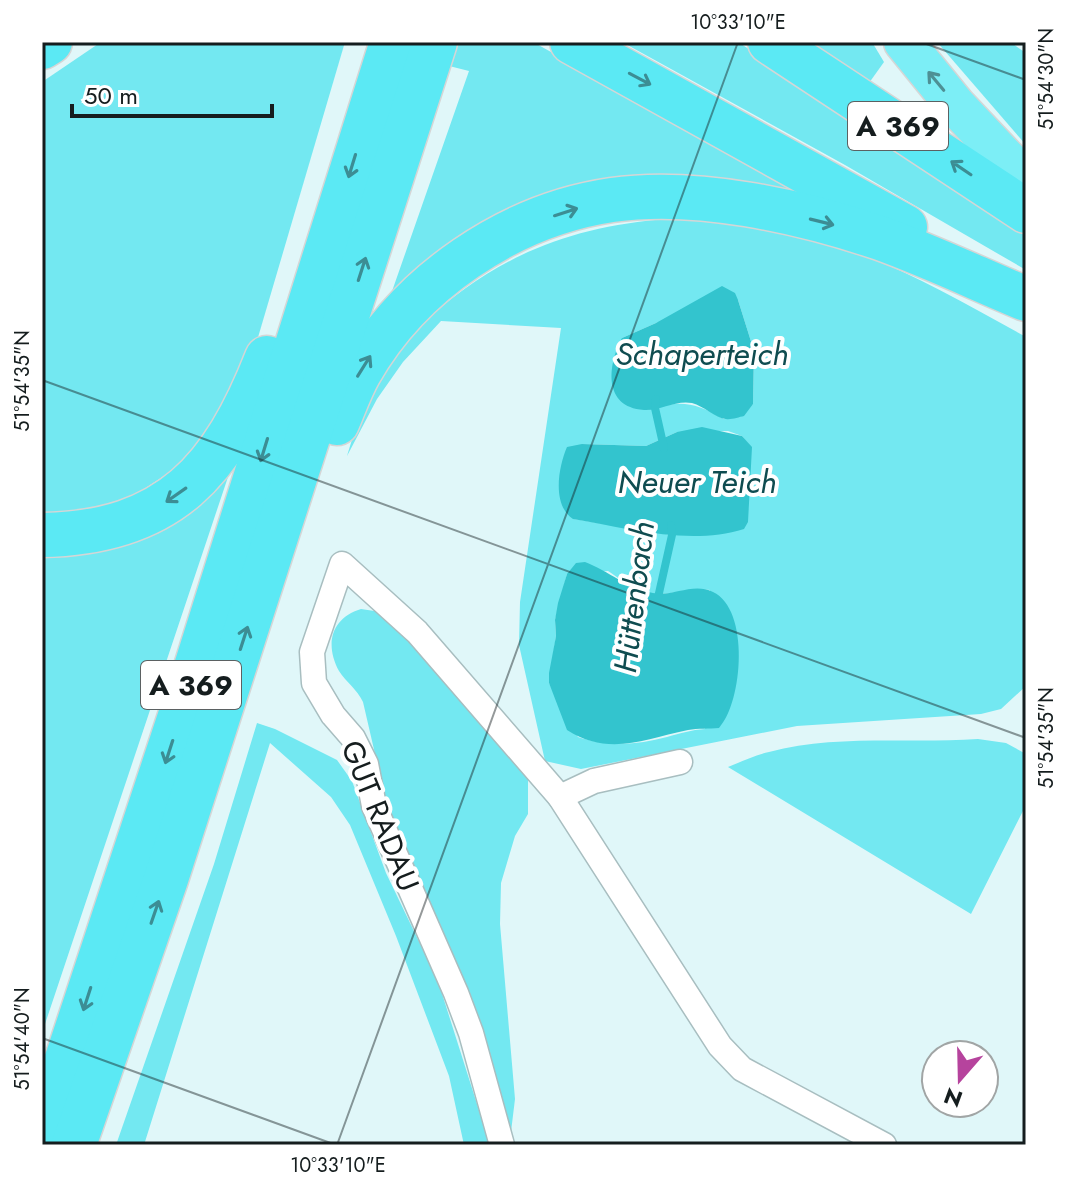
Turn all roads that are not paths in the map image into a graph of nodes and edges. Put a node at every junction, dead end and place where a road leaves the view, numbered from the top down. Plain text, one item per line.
1 (50, 42) edge
2 (392, 42) edge
3 (435, 42) edge
4 (572, 42) edge
5 (770, 42) edge
6 (904, 42) edge
7 (42, 47) edge
8 (395, 98) junction
9 (1026, 180) edge
10 (1026, 211) edge
11 (328, 242) junction
12 (1026, 297) edge
13 (287, 504) junction
14 (42, 535) edge
15 (680, 762) dead end
16 (560, 797) junction
17 (42, 1125) edge
18 (74, 1145) edge
19 (502, 1145) edge
20 (884, 1145) edge

1 - 7 highway
2 - 8 highway, A 369
3 - 8 highway, A 369
4 -> 12 highway
10 -> 5 highway, A 369
9 -> 6 highway
8 -> 11 highway, A 369
13 -> 8 highway, A 369
11 -> 14 highway
11 -> 17 highway, A 369
13 -> 12 highway
18 -> 13 highway, A 369
15 - 16 street
16 - 19 street, GUT RADAU
16 - 20 street, GUT RADAU

